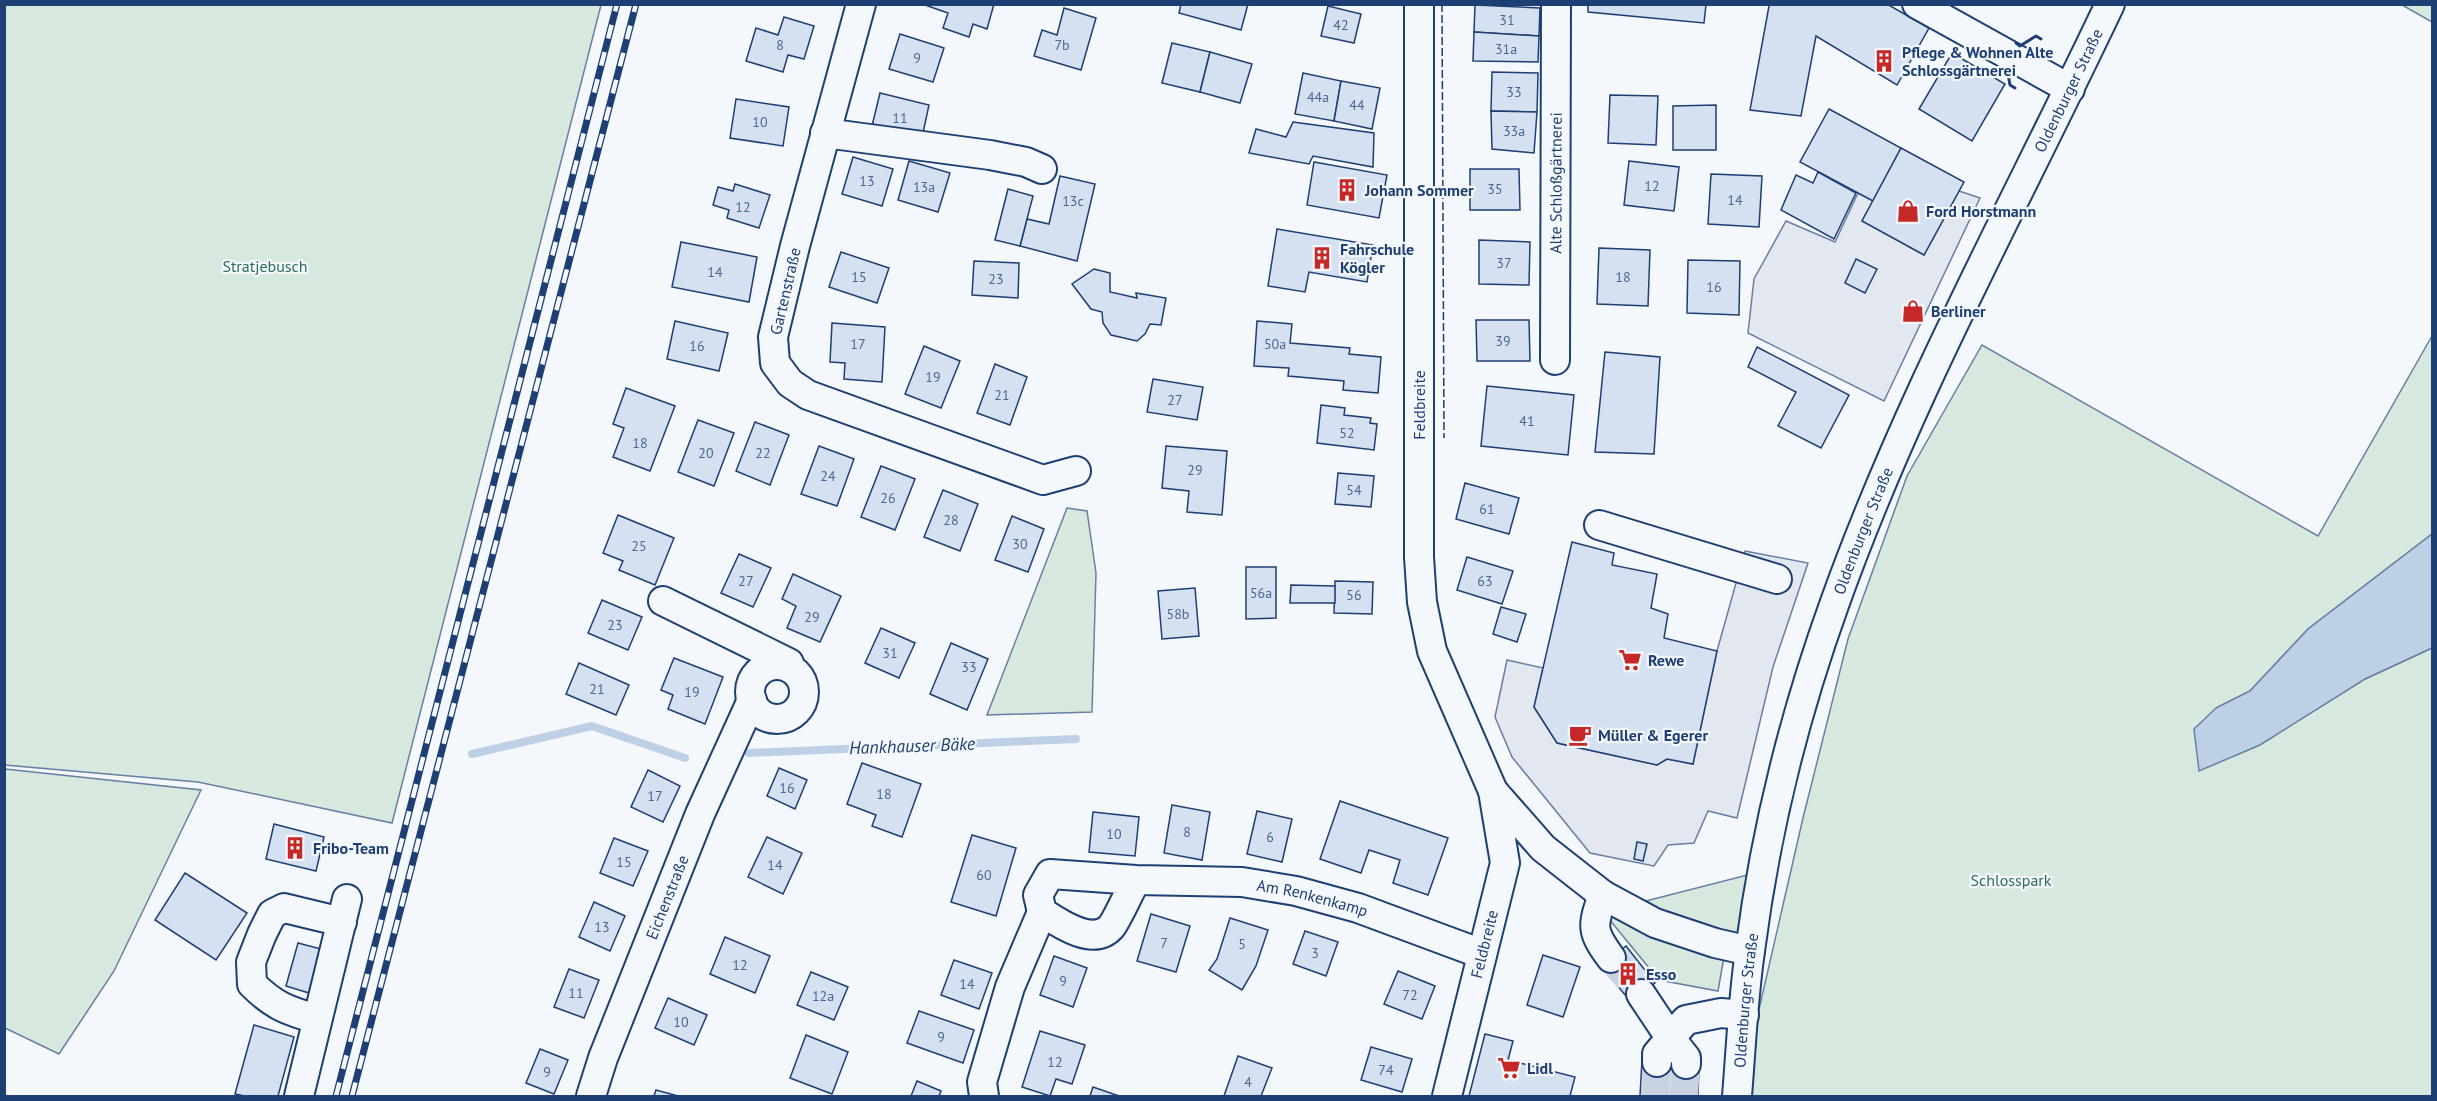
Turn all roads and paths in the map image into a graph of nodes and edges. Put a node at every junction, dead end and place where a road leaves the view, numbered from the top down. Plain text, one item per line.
1 (861, 4) edge
2 (1419, 4) edge
3 (1556, 4) edge
4 (1917, 4) edge
5 (2110, 4) edge
6 (2070, 89) junction
7 (825, 133) junction
8 (1042, 169) dead end
9 (1555, 360) dead end
10 (1076, 471) dead end
11 (1599, 525) dead end
12 (1777, 579) dead end
13 (663, 601) dead end
14 (790, 668) junction
15 (752, 700) junction
16 (1493, 791) junction
17 (1136, 880) junction
18 (1603, 895) junction
19 (1042, 912) junction
20 (1750, 951) junction
21 (1482, 954) junction
22 (1611, 958) tunnel mouth
23 (1641, 994) tunnel mouth
24 (1744, 1015) junction
25 (317, 1019) junction
26 (1664, 1051) junction
27 (1686, 1064) dead end
28 (298, 1096) edge
29 (591, 1096) edge
30 (984, 1096) edge
31 (1447, 1096) edge
32 (1737, 1096) edge

1 - 7 street, Gartenstraße
2 - 16 street, Feldbreite
3 - 9 street, Alte Schloßgärtnerei
4 - 6 street
5 - 6 street, Oldenburger Straße
6 - 20 street, Oldenburger Straße
7 - 8 street
7 - 10 street, Gartenstraße
11 - 12 street
13 - 14 street
14 - 15 street, Eichenstraße
14 - 15 street
15 - 29 street, Eichenstraße
16 - 18 street, Feldbreite
16 - 21 street, Feldbreite
17 - 19 street, Am Renkenkamp
17 - 19 street
17 - 21 street, Am Renkenkamp
18 - 20 street, Feldbreite
18 - 22 street
19 - 30 street, Am Renkenkamp
20 - 24 street, Oldenburger Straße
21 - 31 street, Feldbreite
23 - 26 street
24 - 26 street
24 - 32 street, Oldenburger Straße
25 - 25 street
25 - 28 street
26 - 27 street

